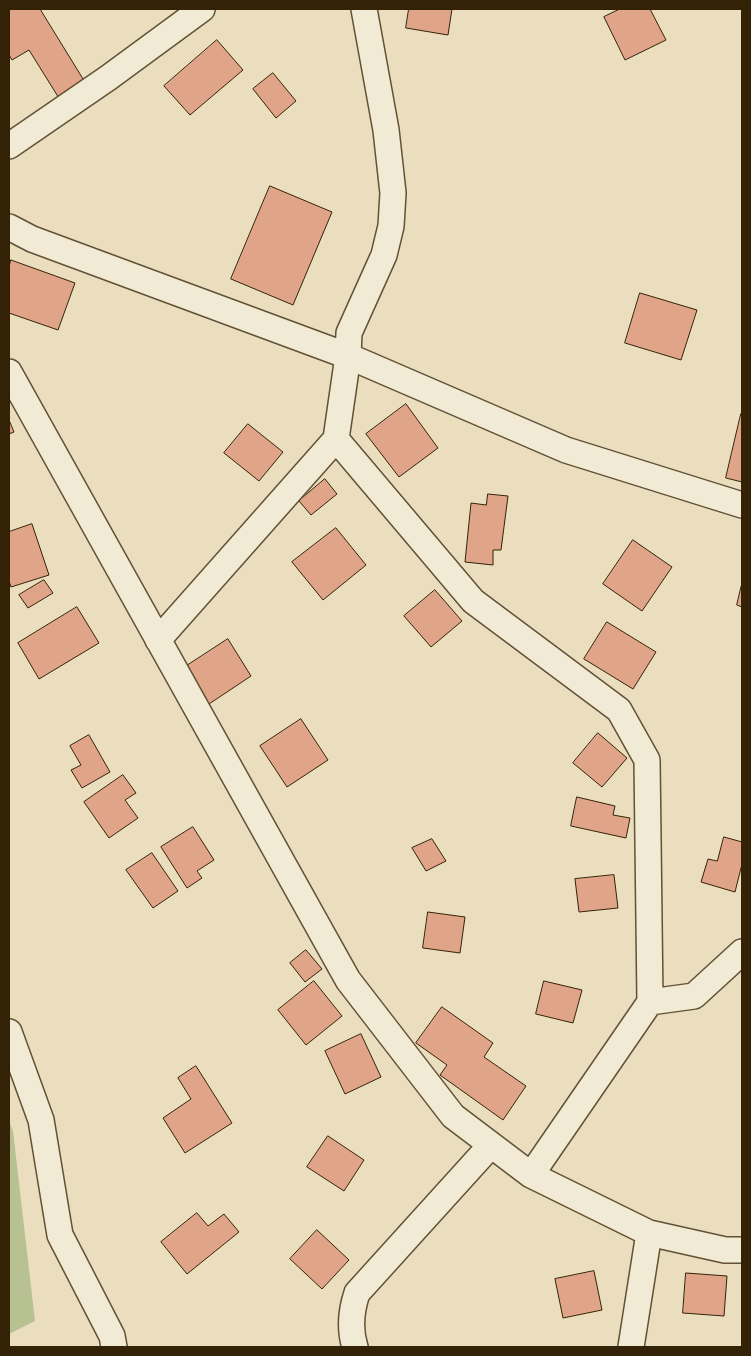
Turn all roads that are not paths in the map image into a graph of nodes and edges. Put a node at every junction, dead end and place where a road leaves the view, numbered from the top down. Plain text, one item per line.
1 (202, 9) edge
2 (364, 9) edge
3 (9, 146) edge
4 (9, 227) edge
5 (348, 356) junction
6 (9, 372) edge
7 (336, 439) junction
8 (742, 505) edge
9 (158, 640) junction
10 (742, 952) edge
11 (650, 1002) junction
12 (9, 1032) edge
13 (491, 1145) junction
14 (531, 1175) junction
15 (650, 1233) junction
16 (742, 1250) edge
17 (114, 1347) edge
18 (355, 1347) edge
19 (631, 1347) edge

1 - 3 street
2 - 5 street
4 - 5 street
5 - 7 street
5 - 8 street
6 - 9 street
7 - 9 street
7 - 11 street
9 - 13 street
10 - 11 street
11 - 14 street
12 - 17 street
13 - 14 street
13 - 18 street
14 - 15 street
15 - 16 street
15 - 19 street

